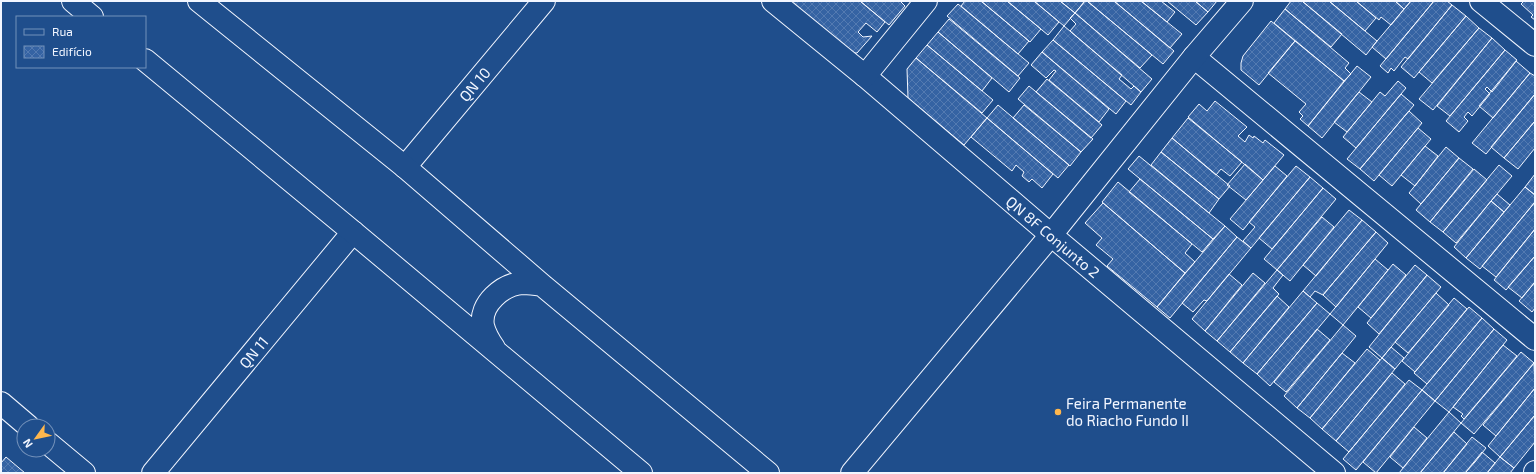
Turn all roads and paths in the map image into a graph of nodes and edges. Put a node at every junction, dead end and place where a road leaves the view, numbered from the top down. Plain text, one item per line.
1 (73, 1) edge
2 (199, 1) edge
3 (544, 1) edge
4 (773, 1) edge
5 (926, 1) edge
6 (1242, 1) edge
7 (1482, 1) edge
8 (91, 16) edge
9 (1535, 45) edge
10 (1194, 57) junction
11 (146, 61) edge
12 (865, 76) junction
13 (405, 167) junction
14 (353, 232) junction
15 (1050, 235) junction
16 (542, 285) junction
17 (1535, 339) edge
18 (496, 352) junction
19 (1, 403) edge
20 (19, 418) edge
21 (56, 450) edge
22 (84, 473) edge
23 (153, 473) edge
24 (641, 473) edge
25 (768, 473) edge
26 (852, 473) edge
27 (1334, 473) edge

1 - 8 street
2 - 13 street
3 - 13 street, QN 10
4 - 12 street, QN 8F Conjunto 2
5 - 12 street
6 - 10 street
7 - 9 street
10 - 15 street
10 - 17 street
11 - 14 street
12 - 15 street, QN 8F Conjunto 2
13 - 16 street
14 - 18 street
14 - 23 street, QN 11
15 - 26 street
15 - 27 street, QN 8F Conjunto 2
16 - 18 street
16 - 25 street
18 - 24 street
19 - 20 street
21 - 22 street

